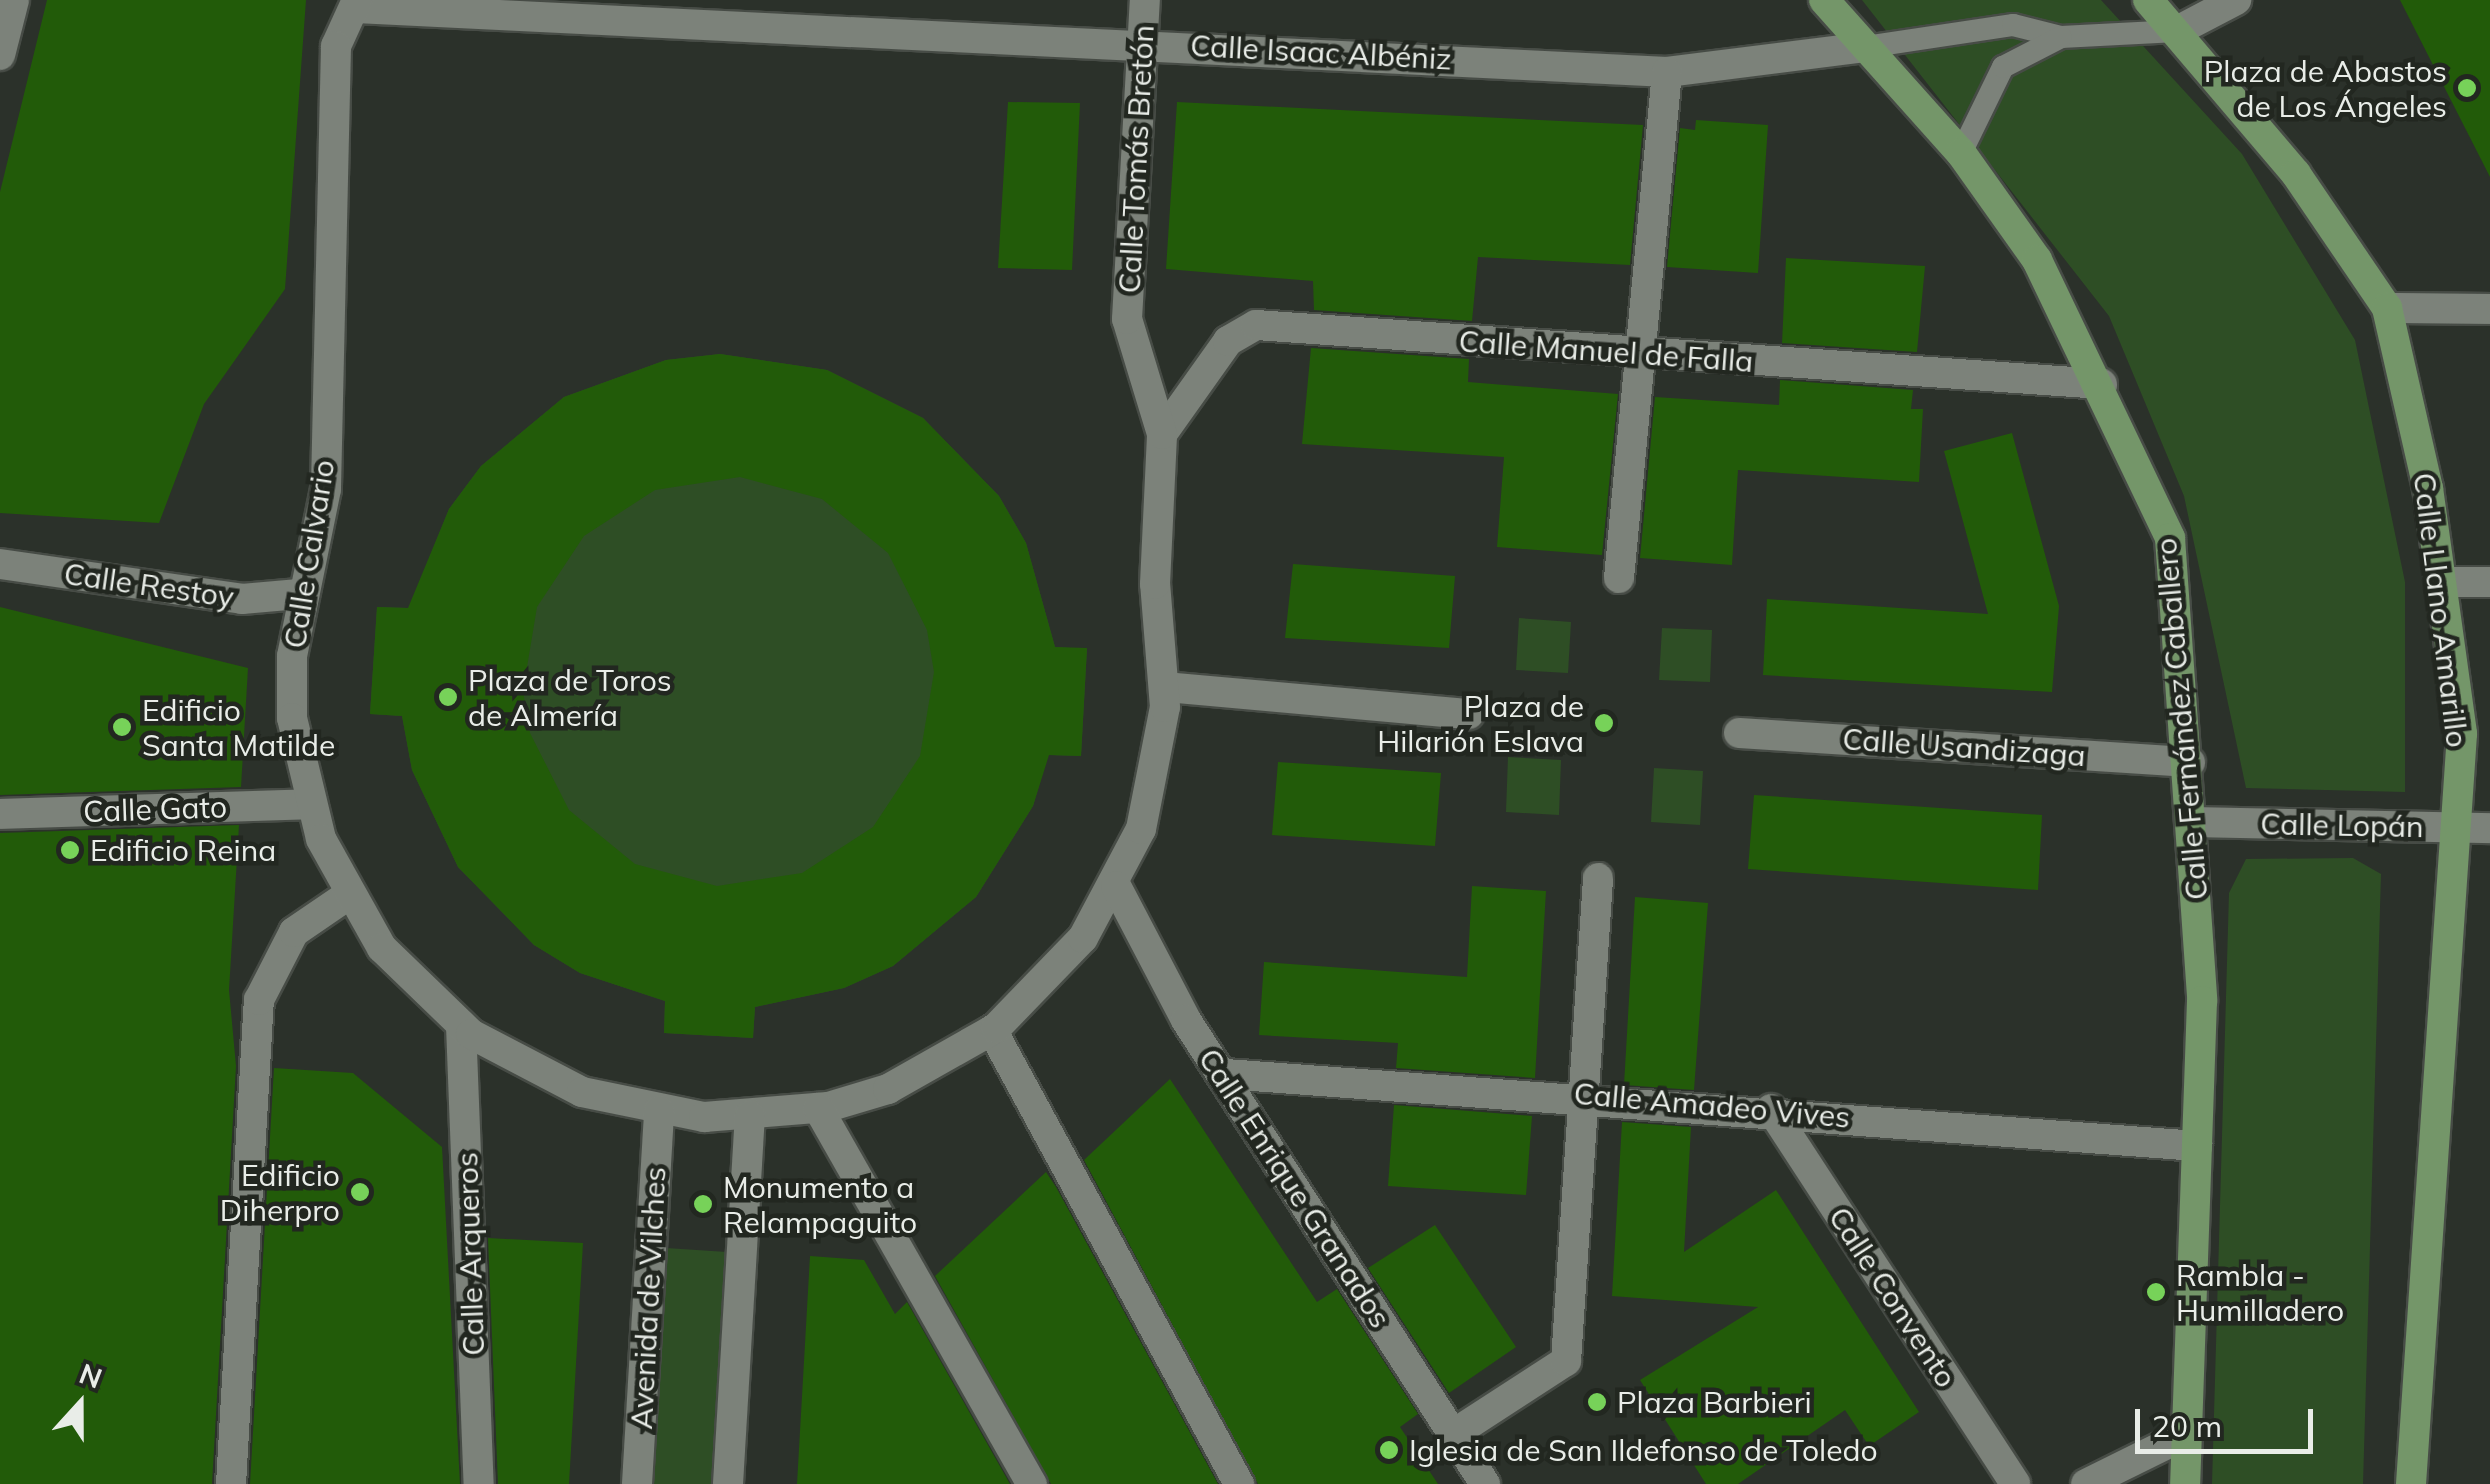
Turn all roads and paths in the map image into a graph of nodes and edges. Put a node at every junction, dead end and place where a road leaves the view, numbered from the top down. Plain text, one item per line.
1 (14, 0) edge
2 (1146, 0) edge
3 (1824, 0) edge
4 (2148, 0) edge
5 (2236, 0) edge
6 (357, 4) edge
7 (719, 10) edge
8 (2177, 32) junction
9 (2061, 37) junction
10 (1142, 42) junction
11 (1866, 47) junction
12 (0, 55) edge
13 (1667, 72) junction
14 (1960, 152) junction
15 (2387, 308) junction
16 (2490, 309) edge
17 (1640, 354) junction
18 (2102, 384) junction
19 (1162, 434) junction
20 (0, 564) edge
21 (1620, 578) dead end
22 (2441, 582) junction
23 (2490, 582) edge
24 (299, 594) junction
25 (1166, 687) junction
26 (1468, 714) dead end
27 (1739, 732) dead end
28 (2190, 762) junction
29 (310, 804) junction
30 (0, 814) edge
31 (2195, 822) junction
32 (2456, 827) junction
33 (2490, 828) edge
34 (1598, 878) dead end
35 (1116, 886) junction
36 (348, 895) junction
37 (461, 1024) junction
38 (992, 1030) junction
39 (1226, 1074) junction
40 (1584, 1094) junction
41 (818, 1108) junction
42 (1771, 1109) junction
43 (659, 1111) junction
44 (750, 1116) junction
45 (2197, 1146) junction
46 (2187, 1434) junction
47 (1452, 1435) junction
48 (230, 1484) edge
49 (479, 1484) edge
50 (638, 1484) edge
51 (728, 1484) edge
52 (1032, 1484) edge
53 (1239, 1484) edge
54 (1486, 1484) edge
55 (2015, 1484) edge
56 (2086, 1484) edge
57 (2185, 1484) edge
58 (2411, 1484) edge

1 - 12 street
2 - 10 street, Calle Tomás Bretón
3 - 11 main road, Calle Fernández Caballero
4 - 8 main road, Calle Llano Amarillo
5 - 8 street
6 - 7 street, Calle Isaac Albéniz
6 - 24 street, Calle Calvario
7 - 10 street, Calle Isaac Albéniz
8 - 9 lane
8 - 15 main road, Calle Llano Amarillo
9 - 11 lane
9 - 14 lane
10 - 13 street, Calle Isaac Albéniz
10 - 19 street, Calle Tomás Bretón
11 - 13 street, Calle Isaac Albéniz
11 - 14 main road, Calle Fernández Caballero
13 - 17 street
14 - 18 main road, Calle Fernández Caballero
15 - 16 street
15 - 22 main road, Calle Llano Amarillo
17 - 18 street, Calle Manuel de Falla
17 - 19 street, Calle Manuel de Falla
17 - 21 street
18 - 28 main road, Calle Fernández Caballero
19 - 25 street, Calle Calvario
20 - 24 street, Calle Restoy
22 - 23 street
22 - 32 main road, Calle Llano Amarillo
24 - 29 street, Calle Calvario
25 - 26 street
25 - 35 street, Calle Calvario
27 - 28 street, Calle Usandizaga
28 - 31 main road, Calle Fernández Caballero
29 - 30 street, Calle Gato
29 - 36 street, Calle Calvario
31 - 32 street, Calle Lopán
31 - 45 main road, Calle Fernández Caballero
32 - 33 street, Calle Lopán
32 - 58 main road, Calle Llano Amarillo
34 - 40 street
35 - 38 street, Calle Calvario
35 - 39 street, Calle Enrique Granados
36 - 37 street, Calle Calvario
36 - 48 street
37 - 43 street, Calle Calvario
37 - 49 street, Calle Arqueros
38 - 41 street, Calle Calvario
38 - 53 street
39 - 40 street, Calle Amadeo Vives
39 - 47 street, Calle Enrique Granados
40 - 42 street, Calle Amadeo Vives
40 - 47 street
41 - 44 street, Calle Calvario
41 - 52 street
42 - 45 street, Calle Amadeo Vives
42 - 55 street, Calle Convento
43 - 44 street, Calle Calvario
43 - 50 street, Avenida de Vilches
44 - 51 street
45 - 46 main road, Calle Fernández Caballero
46 - 56 street
46 - 57 main road, Calle Fernández Caballero
47 - 54 street, Calle Enrique Granados

